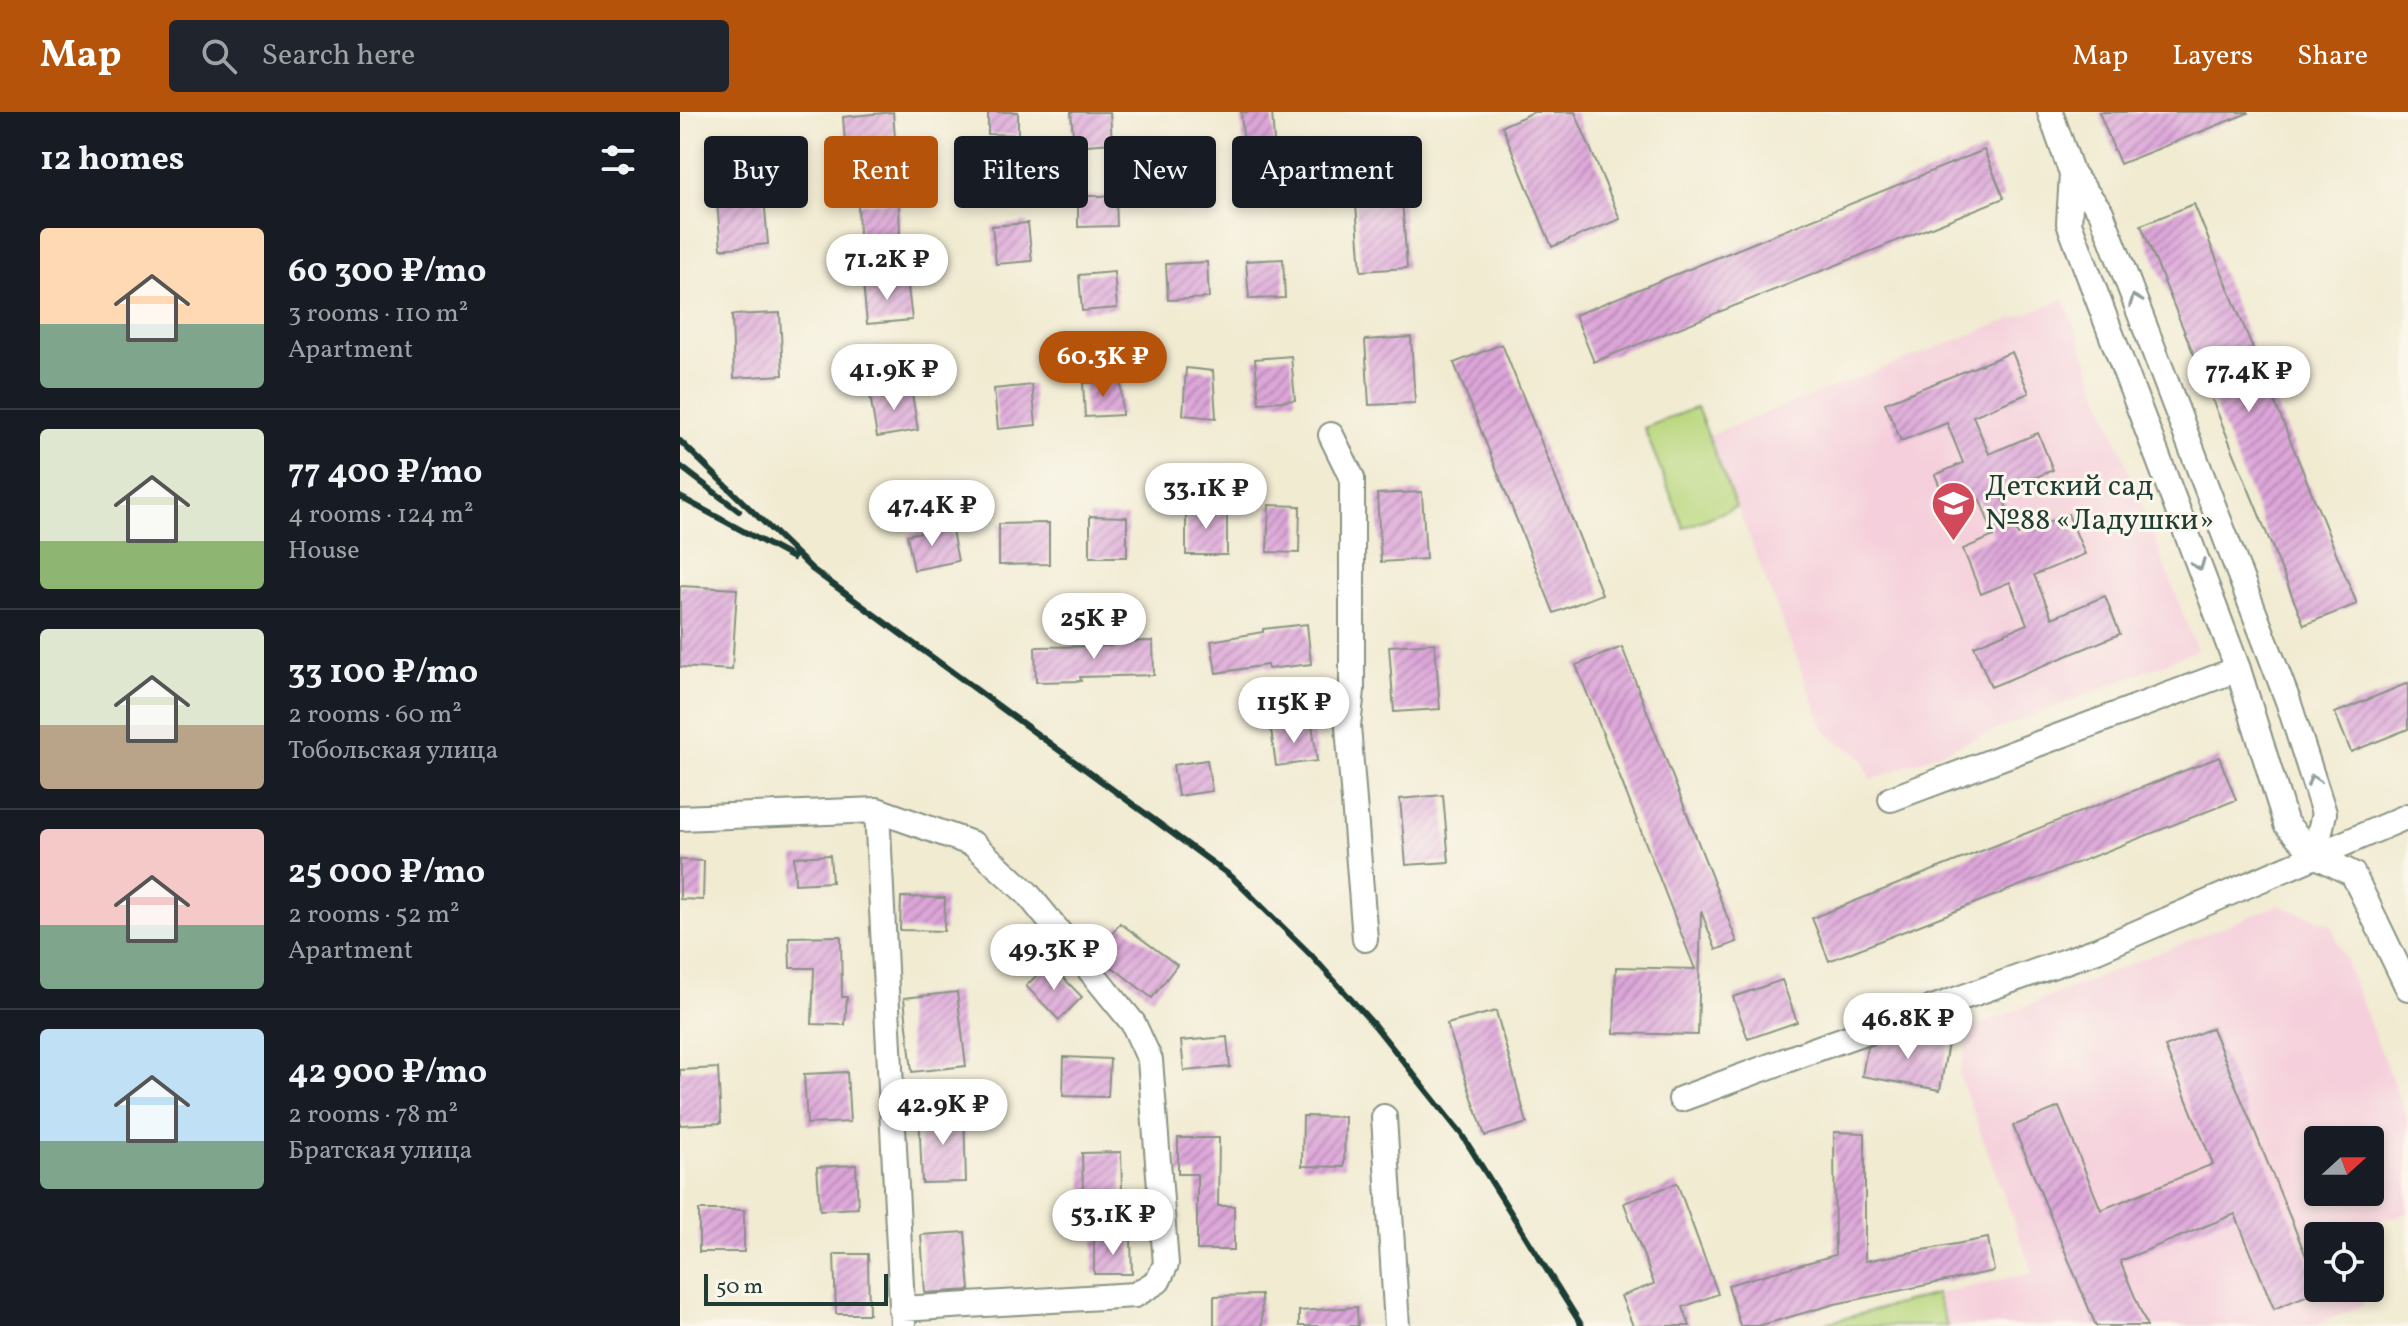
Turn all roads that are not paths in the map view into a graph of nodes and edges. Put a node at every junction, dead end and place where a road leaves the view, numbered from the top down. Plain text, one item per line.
1 (2050, 112) edge
2 (2072, 174) junction
3 (1331, 435) dead end
4 (2194, 456) junction
5 (2162, 468) junction
6 (2238, 669) junction
7 (1891, 799) dead end
8 (877, 810) junction
9 (2408, 816) edge
10 (680, 818) edge
11 (2315, 855) junction
12 (1365, 939) dead end
13 (2408, 988) edge
14 (1681, 1099) dead end
15 (1384, 1117) dead end
16 (902, 1317) edge
17 (1397, 1326) edge

1 - 2 street
4 -> 2 street
2 - 5 street
3 - 12 street
4 - 5 street
11 -> 4 street
5 -> 6 street
6 - 7 street
6 - 11 street
8 - 10 street
8 - 16 street
8 - 16 street
9 - 11 street
11 - 13 street
11 - 14 street
15 - 17 street

